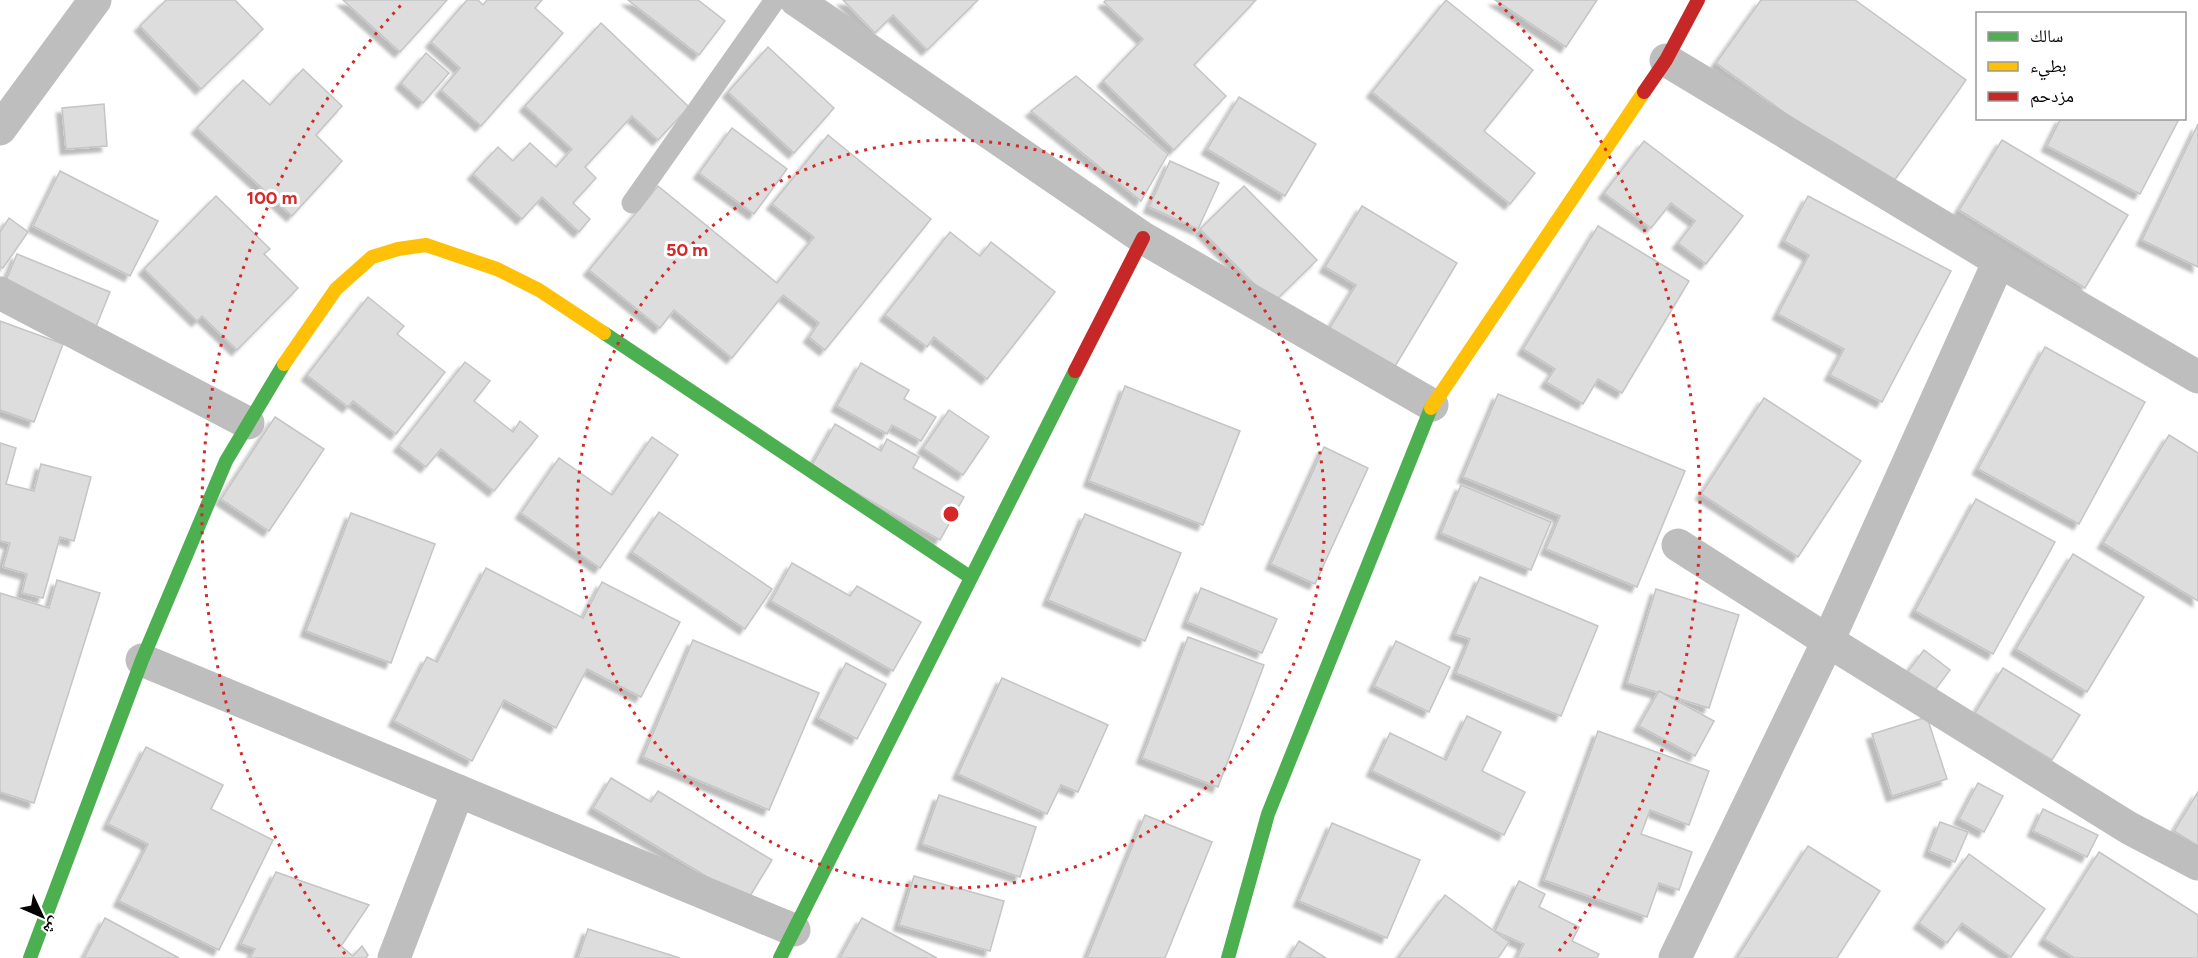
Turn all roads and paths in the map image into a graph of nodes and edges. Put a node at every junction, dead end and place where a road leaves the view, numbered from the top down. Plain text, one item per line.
1 (95, 0) edge
2 (775, 0) edge
3 (796, 0) edge
4 (1698, 0) edge
5 (1666, 60) junction
6 (0, 129) edge
7 (632, 202) dead end
8 (1143, 238) junction
9 (1999, 261) junction
10 (0, 293) edge
11 (2198, 377) edge
12 (1432, 405) junction
13 (248, 423) junction
14 (1678, 545) dead end
15 (970, 577) junction
16 (1828, 641) junction
17 (142, 660) junction
18 (459, 791) junction
19 (2198, 864) edge
20 (788, 944) edge
21 (30, 958) edge
22 (394, 958) edge
23 (1228, 958) edge
24 (1675, 958) edge

1 - 6 street
2 - 7 lane
3 - 8 street
4 - 5 street
5 - 9 street
5 - 12 street
8 - 12 street
8 - 15 street
9 - 11 street
9 - 16 street
10 - 13 street
12 - 23 street
13 - 15 street
13 - 17 street
14 - 16 street
15 - 20 street
16 - 19 street
16 - 24 street
17 - 18 street
17 - 21 street
18 - 20 street
18 - 22 street

